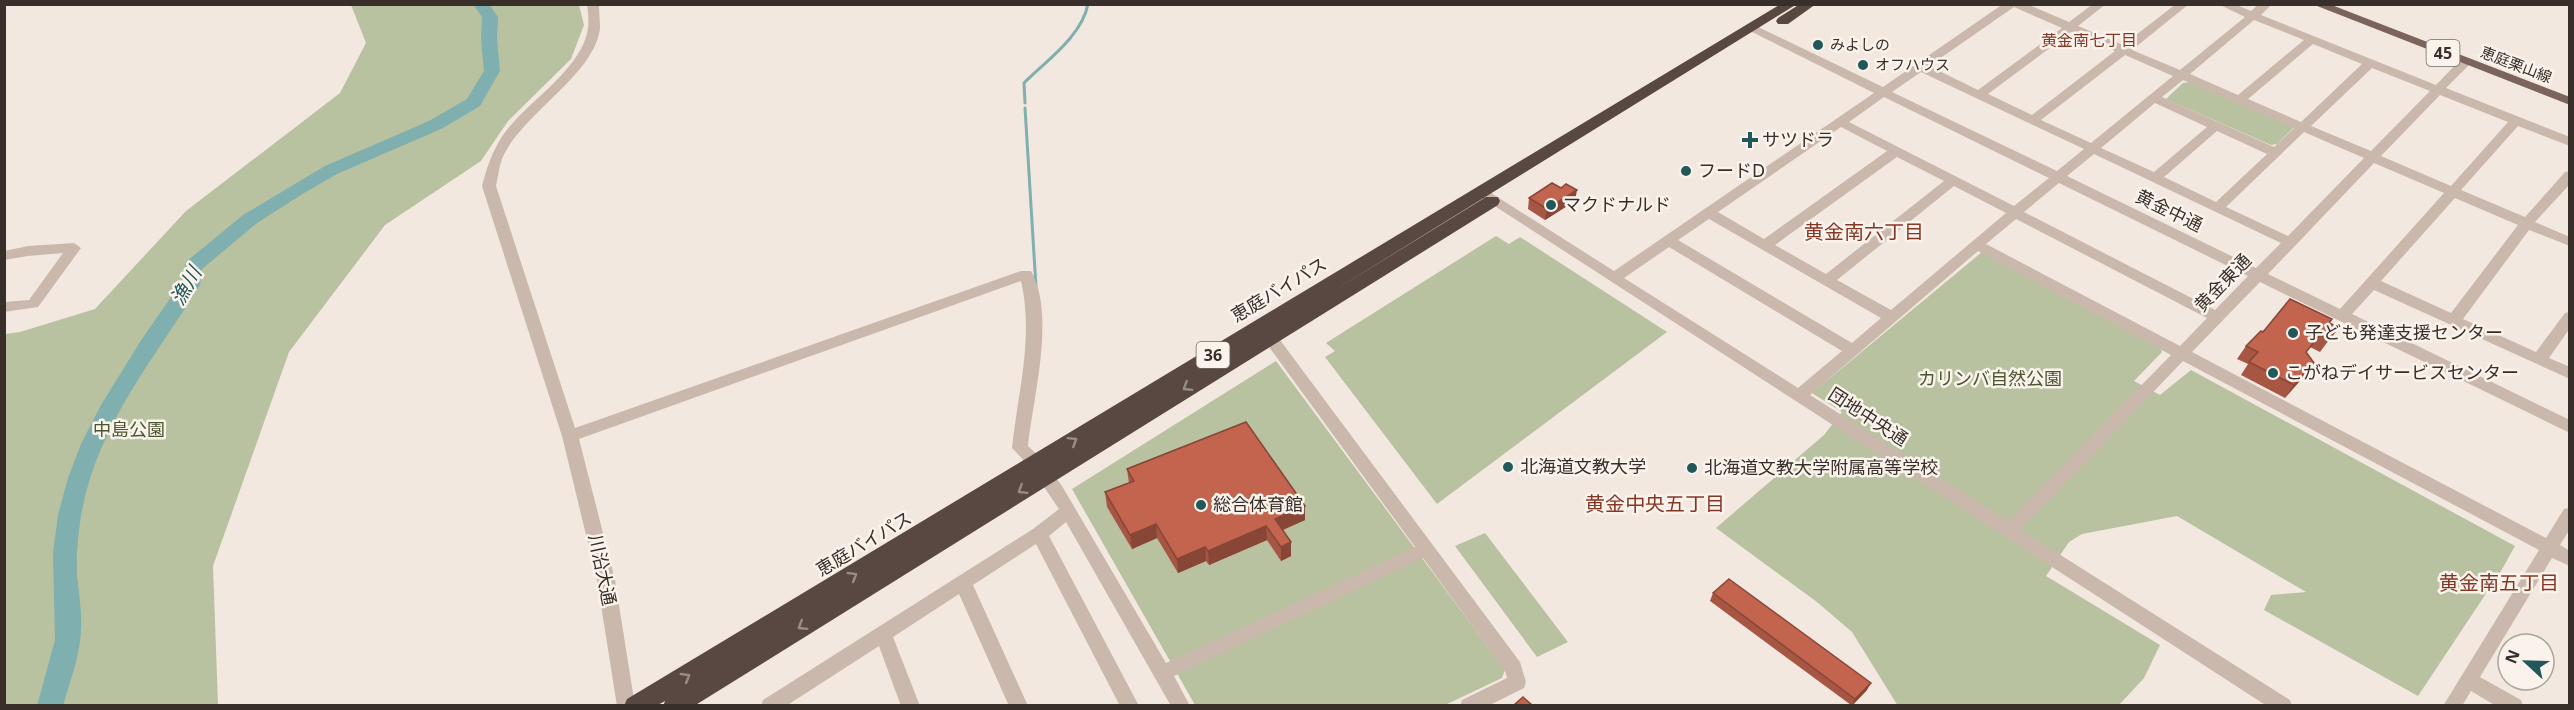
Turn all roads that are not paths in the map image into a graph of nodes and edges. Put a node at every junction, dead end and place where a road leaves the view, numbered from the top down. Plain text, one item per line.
1 (593, 4) edge
2 (1791, 4) edge
3 (1810, 4) edge
4 (2011, 4) edge
5 (2016, 4) edge
6 (2101, 4) edge
7 (2184, 4) edge
8 (2223, 4) edge
9 (2267, 4) edge
10 (2318, 4) edge
11 (2253, 16) junction
12 (2069, 27) junction
13 (1758, 30) junction
14 (2311, 40) junction
15 (2124, 51) junction
16 (2466, 61) junction
17 (2370, 63) junction
18 (1920, 67) junction
19 (2182, 75) junction
20 (2438, 90) junction
21 (1884, 92) junction
22 (1979, 95) junction
23 (2154, 98) junction
24 (2240, 100) junction
25 (2570, 101) edge
26 (2033, 120) junction
27 (2516, 121) junction
28 (1840, 122) junction
29 (2216, 126) junction
30 (2303, 128) junction
31 (2570, 142) edge
32 (2093, 148) junction
33 (1896, 151) junction
34 (2276, 153) junction
35 (2373, 157) junction
36 (2570, 175) edge
37 (2059, 177) junction
38 (2155, 178) junction
39 (1954, 180) junction
40 (2455, 192) junction
41 (1486, 196) junction
42 (2217, 208) junction
43 (2017, 211) junction
44 (1709, 213) junction
45 (2527, 223) junction
46 (1669, 241) junction
47 (2290, 242) junction
48 (2570, 242) edge
49 (1977, 245) junction
50 (1765, 246) junction
51 (4, 256) edge
52 (2258, 274) junction
53 (1614, 278) junction
54 (1827, 280) junction
55 (2372, 283) junction
56 (4, 306) edge
57 (2342, 316) junction
58 (2570, 316) edge
59 (1891, 317) junction
60 (2217, 317) junction
61 (2453, 321) junction
62 (1269, 336) junction
63 (1853, 351) junction
64 (2181, 355) junction
65 (2539, 360) junction
66 (2570, 374) edge
67 (1799, 396) junction
68 (2570, 427) edge
69 (570, 436) junction
70 (1041, 469) junction
71 (1068, 511) junction
72 (2570, 514) edge
73 (2009, 531) junction
74 (1039, 534) junction
75 (2548, 547) junction
76 (1425, 550) junction
77 (2570, 559) edge
78 (963, 583) junction
79 (883, 633) junction
80 (1162, 673) junction
81 (2468, 680) junction
82 (626, 705) edge
83 (635, 705) edge
84 (674, 705) edge
85 (770, 705) edge
86 (911, 705) edge
87 (1019, 705) edge
88 (1130, 705) edge
89 (1181, 705) edge
90 (1469, 705) edge
91 (2283, 705) edge
92 (2452, 705) edge
93 (2514, 705) edge

1 - 69 street, 川沿大通
2 - 13 highway, 恵庭バイパス / 36
3 - 13 highway, 恵庭バイパス / 36
4 - 18 street
5 - 12 street
6 - 12 street
7 - 15 street
8 - 11 street
9 - 11 street
10 - 16 main road, 恵庭栗山線 / 45
11 - 14 street
11 - 19 street
12 - 15 street
12 - 22 street
13 - 21 street, 黄金中通
13 - 41 highway, 恵庭バイパス / 36
14 - 17 street
14 - 24 street
15 - 19 street
15 - 26 street
16 - 20 street, 黄金東通
16 - 25 main road, 恵庭栗山線 / 45
17 - 20 street
17 - 30 street
18 - 21 street
18 - 22 street
19 - 23 street
19 - 24 street
20 - 27 street
20 - 35 street, 黄金東通
21 - 28 street
21 - 37 street, 黄金中通
22 - 26 street
23 - 29 street
23 - 32 street
24 - 30 street
26 - 32 street
27 - 31 street
27 - 40 street
28 - 33 street
28 - 44 street
29 - 34 street
29 - 38 street
30 - 34 street
30 - 35 street
32 - 37 street
32 - 38 street
33 - 39 street
33 - 50 street
34 - 42 street
35 - 40 street
35 - 47 street, 黄金東通
36 - 45 street
37 - 43 street
37 - 52 street, 黄金中通
38 - 42 street
39 - 43 street
39 - 54 street
40 - 45 street
40 - 55 street
41 - 53 street, 団地中央通
41 - 62 highway, 恵庭バイパス / 36
70 -> 41 highway, 恵庭バイパス / 36
42 - 47 street
43 - 49 street
43 - 60 street
44 - 46 street
44 - 50 street
45 - 48 street
45 - 61 street
46 - 53 street
46 - 63 street
47 - 52 street, 黄金東通
49 - 59 street
49 - 64 street
50 - 54 street
51 - 56 street
52 - 57 street, 黄金中通
52 - 60 street, 黄金東通
53 - 67 street, 団地中央通
54 - 59 street
55 - 57 street
55 - 61 street
57 - 68 street, 黄金中通
58 - 65 street
59 - 63 street
60 - 64 street, 黄金東通
61 - 65 street
62 -> 70 highway, 恵庭バイパス / 36
62 - 76 street
63 - 67 street
64 - 73 street, 黄金東通
64 - 75 street
65 - 66 street
67 - 73 street, 団地中央通
69 - 70 street
69 - 82 street, 川沿大通
70 - 71 street
83 -> 70 highway, 恵庭バイパス / 36
70 -> 84 highway, 恵庭バイパス / 36
71 - 74 street
71 - 80 street
72 - 75 street
73 - 91 street, 団地中央通
74 - 78 street
74 - 88 street
75 - 77 street
75 - 81 street
76 - 80 street
76 - 90 street
78 - 79 street
78 - 87 street
79 - 85 street
79 - 86 street
80 - 89 street
81 - 92 street
81 - 93 street

